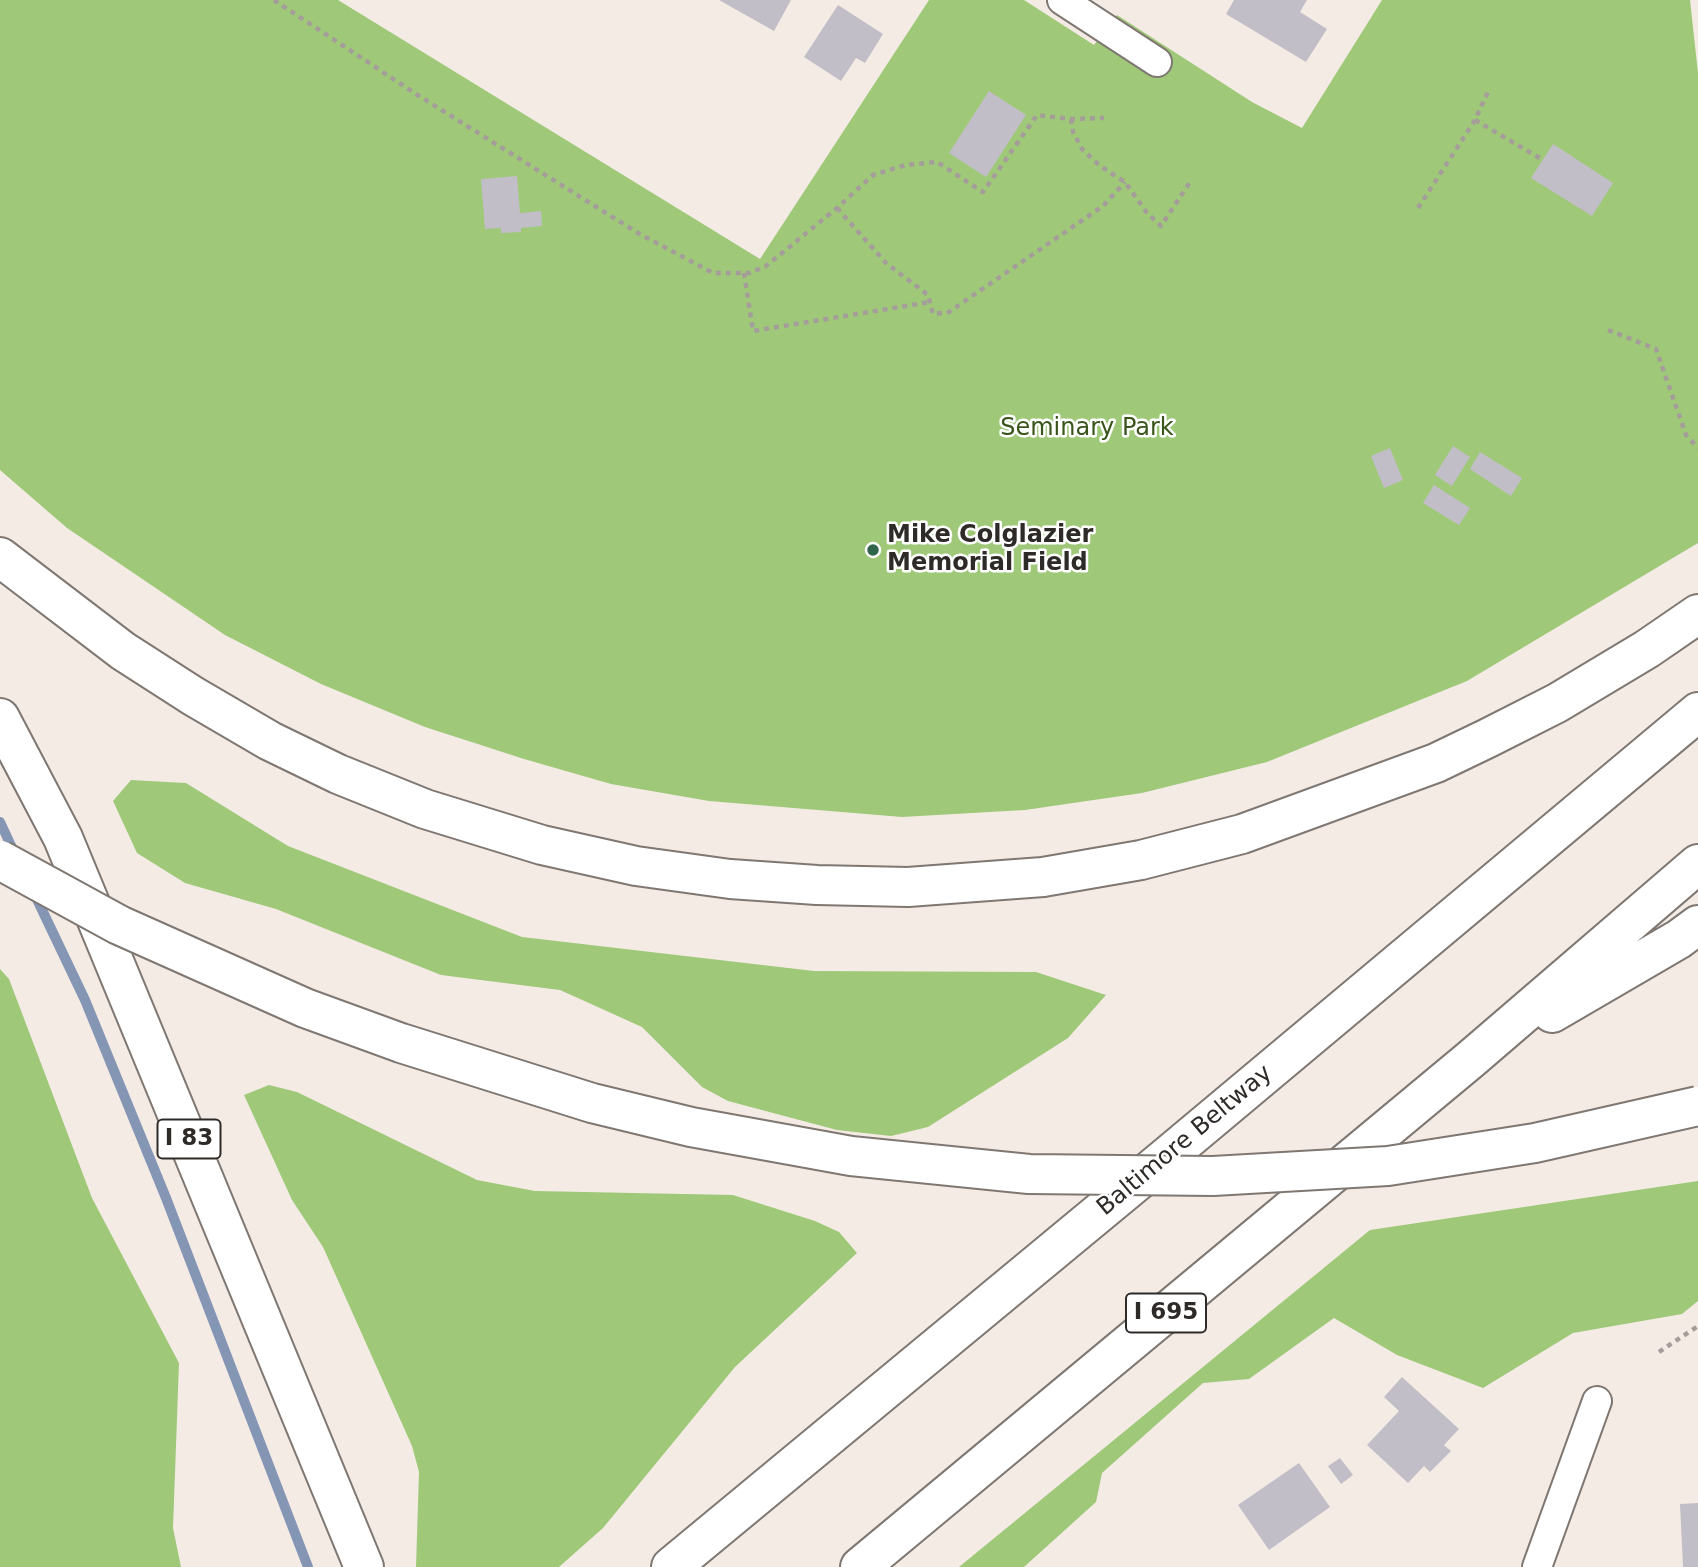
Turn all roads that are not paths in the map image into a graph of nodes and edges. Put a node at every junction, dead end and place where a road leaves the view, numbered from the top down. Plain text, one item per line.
1 (1062, 0) edge
2 (1157, 62) dead end
3 (0, 557) edge
4 (1698, 614) edge
5 (1698, 712) edge
6 (0, 718) edge
7 (0, 860) edge
8 (1686, 874) edge
9 (1689, 932) edge
10 (1471, 1059) junction
11 (1698, 1106) edge
12 (1597, 1401) dead end
13 (364, 1567) edge
14 (671, 1567) edge
15 (860, 1567) edge
16 (1537, 1567) edge

1 - 2 street
3 - 4 highway
5 - 14 highway, Baltimore Beltway
6 - 13 highway, I 83
7 - 11 highway, bridge
8 - 10 highway, I 695
9 - 10 highway
10 - 15 highway, I 695
12 - 16 street

